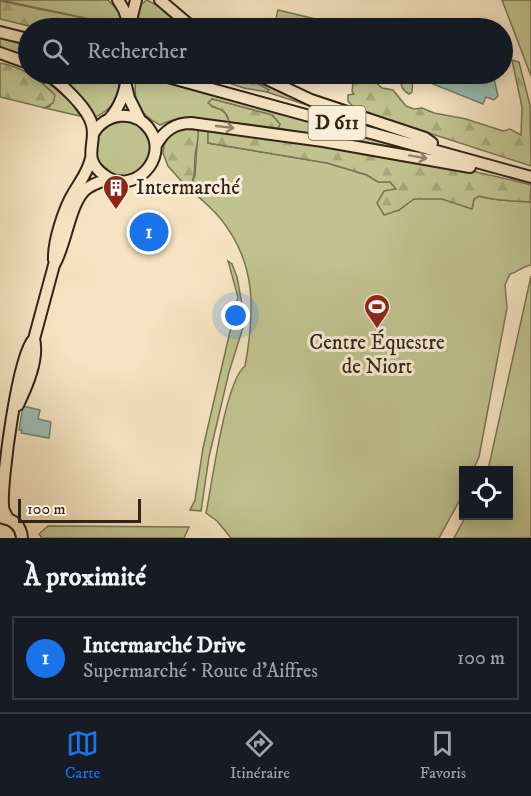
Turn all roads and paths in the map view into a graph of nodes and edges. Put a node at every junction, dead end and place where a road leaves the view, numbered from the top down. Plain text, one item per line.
1 (118, 0) edge
2 (136, 0) edge
3 (160, 0) edge
4 (126, 18) edge
5 (131, 18) edge
6 (181, 18) edge
7 (0, 27) edge
8 (0, 32) edge
9 (18, 32) edge
10 (18, 36) edge
11 (0, 52) edge
12 (18, 59) edge
13 (59, 84) edge
14 (193, 84) edge
15 (213, 84) edge
16 (277, 84) edge
17 (126, 86) joint
18 (110, 118) junction
19 (140, 120) junction
20 (93, 134) junction
21 (432, 143) junction
22 (156, 145) junction
23 (92, 158) junction
24 (531, 171) edge
25 (518, 173) junction
26 (531, 177) edge
27 (109, 178) junction
28 (54, 265) junction
29 (6, 452) junction
30 (0, 474) edge
31 (4, 518) edge
32 (22, 538) edge

1 - 4 main road
2 - 5 main road
3 - 6 main road
7 - 9 main road
8 - 10 main road
11 - 12 main road
13 - 20 main road
14 - 25 main road, D 611
15 - 21 main road, D 611
16 - 21 main road
17 - 18 main road
17 - 19 main road
18 - 19 main road
18 - 20 main road
19 - 22 main road
20 - 23 main road
21 - 24 main road, D 611
22 -> 25 main road
22 - 27 main road
23 - 27 main road
23 - 28 main road
25 - 26 main road, D 611
27 - 28 main road
28 - 29 main road
29 - 30 main road
29 - 31 main road
31 - 32 main road

